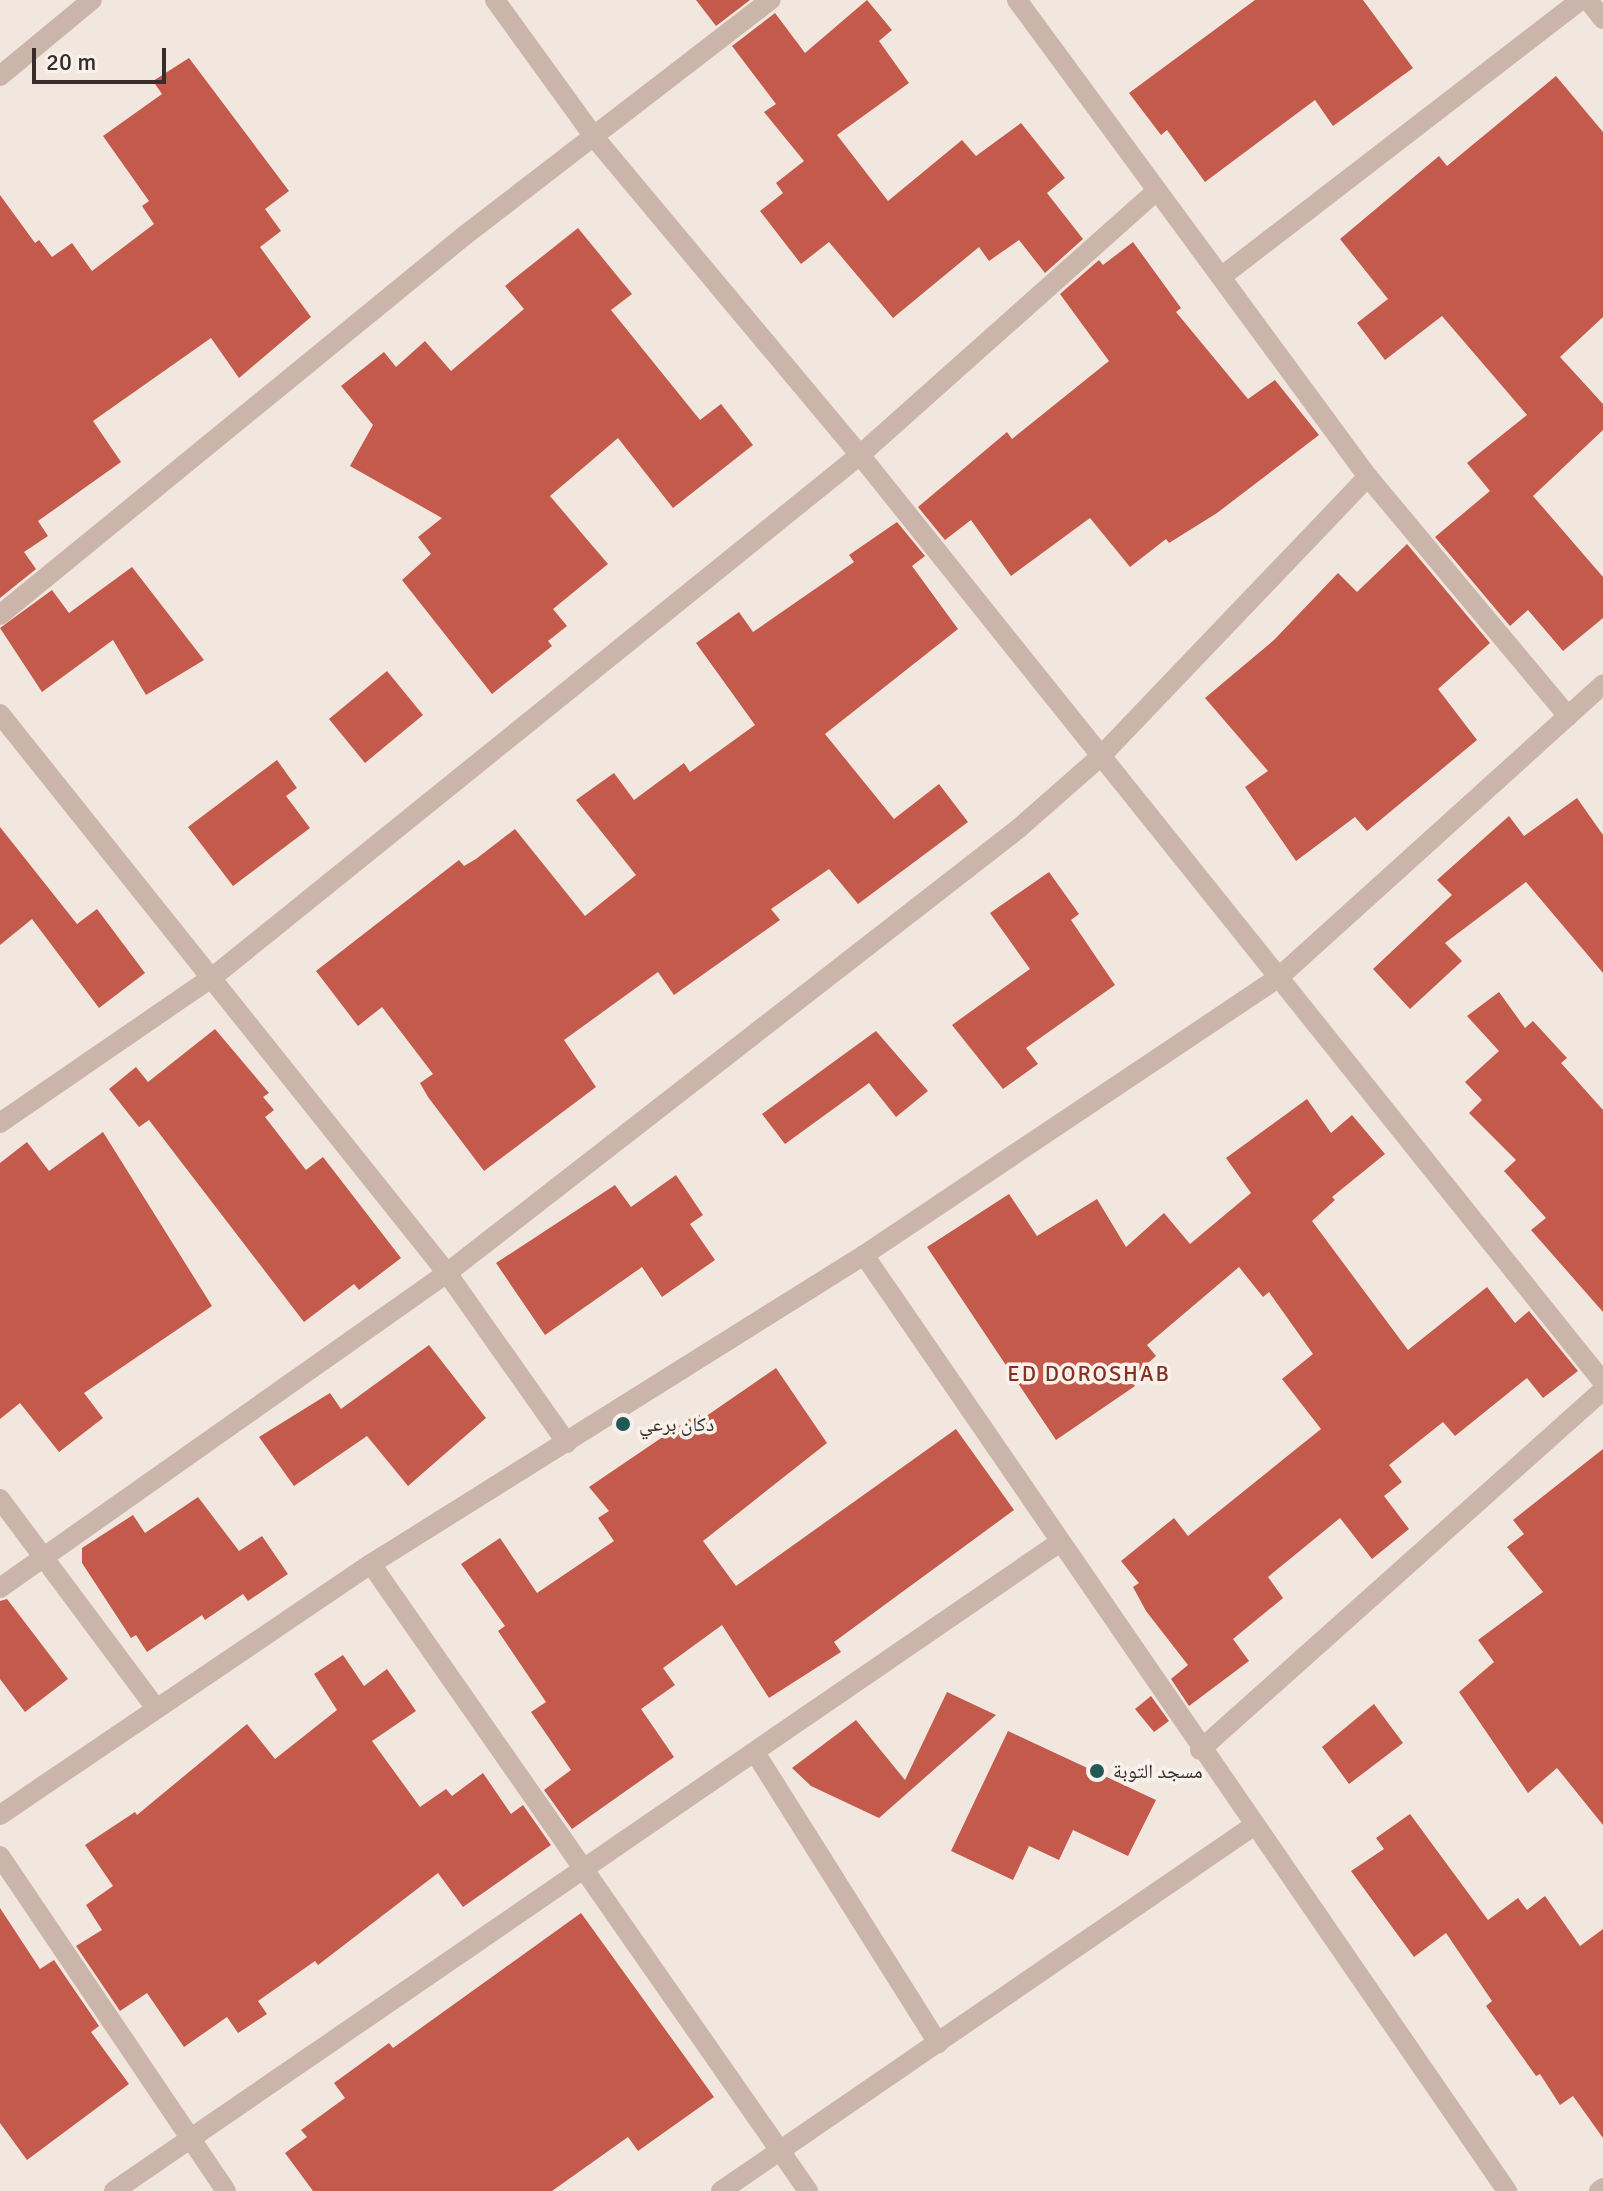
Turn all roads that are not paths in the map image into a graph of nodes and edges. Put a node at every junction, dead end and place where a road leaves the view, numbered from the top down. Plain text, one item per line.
1 (92, 0) edge
2 (495, 0) edge
3 (771, 0) edge
4 (1017, 0) edge
5 (1581, 0) edge
6 (1588, 0) edge
7 (1603, 19) edge
8 (0, 76) edge
9 (594, 137) junction
10 (1156, 191) junction
11 (1221, 277) junction
12 (860, 455) junction
13 (1368, 477) junction
14 (0, 615) edge
15 (1603, 684) edge
16 (0, 714) edge
17 (1568, 716) junction
18 (1101, 756) junction
19 (214, 976) junction
20 (1278, 978) junction
21 (0, 1123) edge
22 (864, 1255) junction
23 (447, 1273) junction
24 (1603, 1382) edge
25 (1603, 1390) edge
26 (567, 1443) junction
27 (0, 1499) edge
28 (1060, 1542) junction
29 (43, 1559) junction
30 (371, 1564) junction
31 (0, 1588) edge
32 (156, 1708) junction
33 (1200, 1750) junction
34 (756, 1754) junction
35 (0, 1815) edge
36 (1253, 1826) junction
37 (0, 1856) edge
38 (585, 1872) junction
39 (938, 2043) junction
40 (191, 2140) junction
41 (780, 2150) junction
42 (114, 2191) edge
43 (226, 2191) edge
44 (721, 2191) edge
45 (808, 2191) edge
46 (1507, 2191) edge

1 - 8 street
2 - 9 street
3 - 9 street
4 - 10 street
5 - 11 street
6 - 7 street
9 - 12 street
9 - 14 street
10 - 11 street
10 - 12 street
11 - 13 street
12 - 18 street
12 - 19 street
13 - 17 street
13 - 18 street
15 - 17 street
16 - 19 street
17 - 20 street
18 - 20 street
18 - 23 street
19 - 21 street
19 - 23 street
20 - 22 street
20 - 24 street
22 - 26 street
22 - 28 street
23 - 26 street
23 - 29 street
25 - 33 street
26 - 30 street
27 - 29 street
28 - 33 street
28 - 34 street
29 - 31 street
29 - 32 street
30 - 32 street
30 - 38 street
32 - 35 street
33 - 36 street
34 - 38 street
34 - 39 street
36 - 39 street
36 - 46 street
37 - 40 street
38 - 40 street
38 - 41 street
39 - 41 street
40 - 42 street
40 - 43 street
41 - 44 street
41 - 45 street

